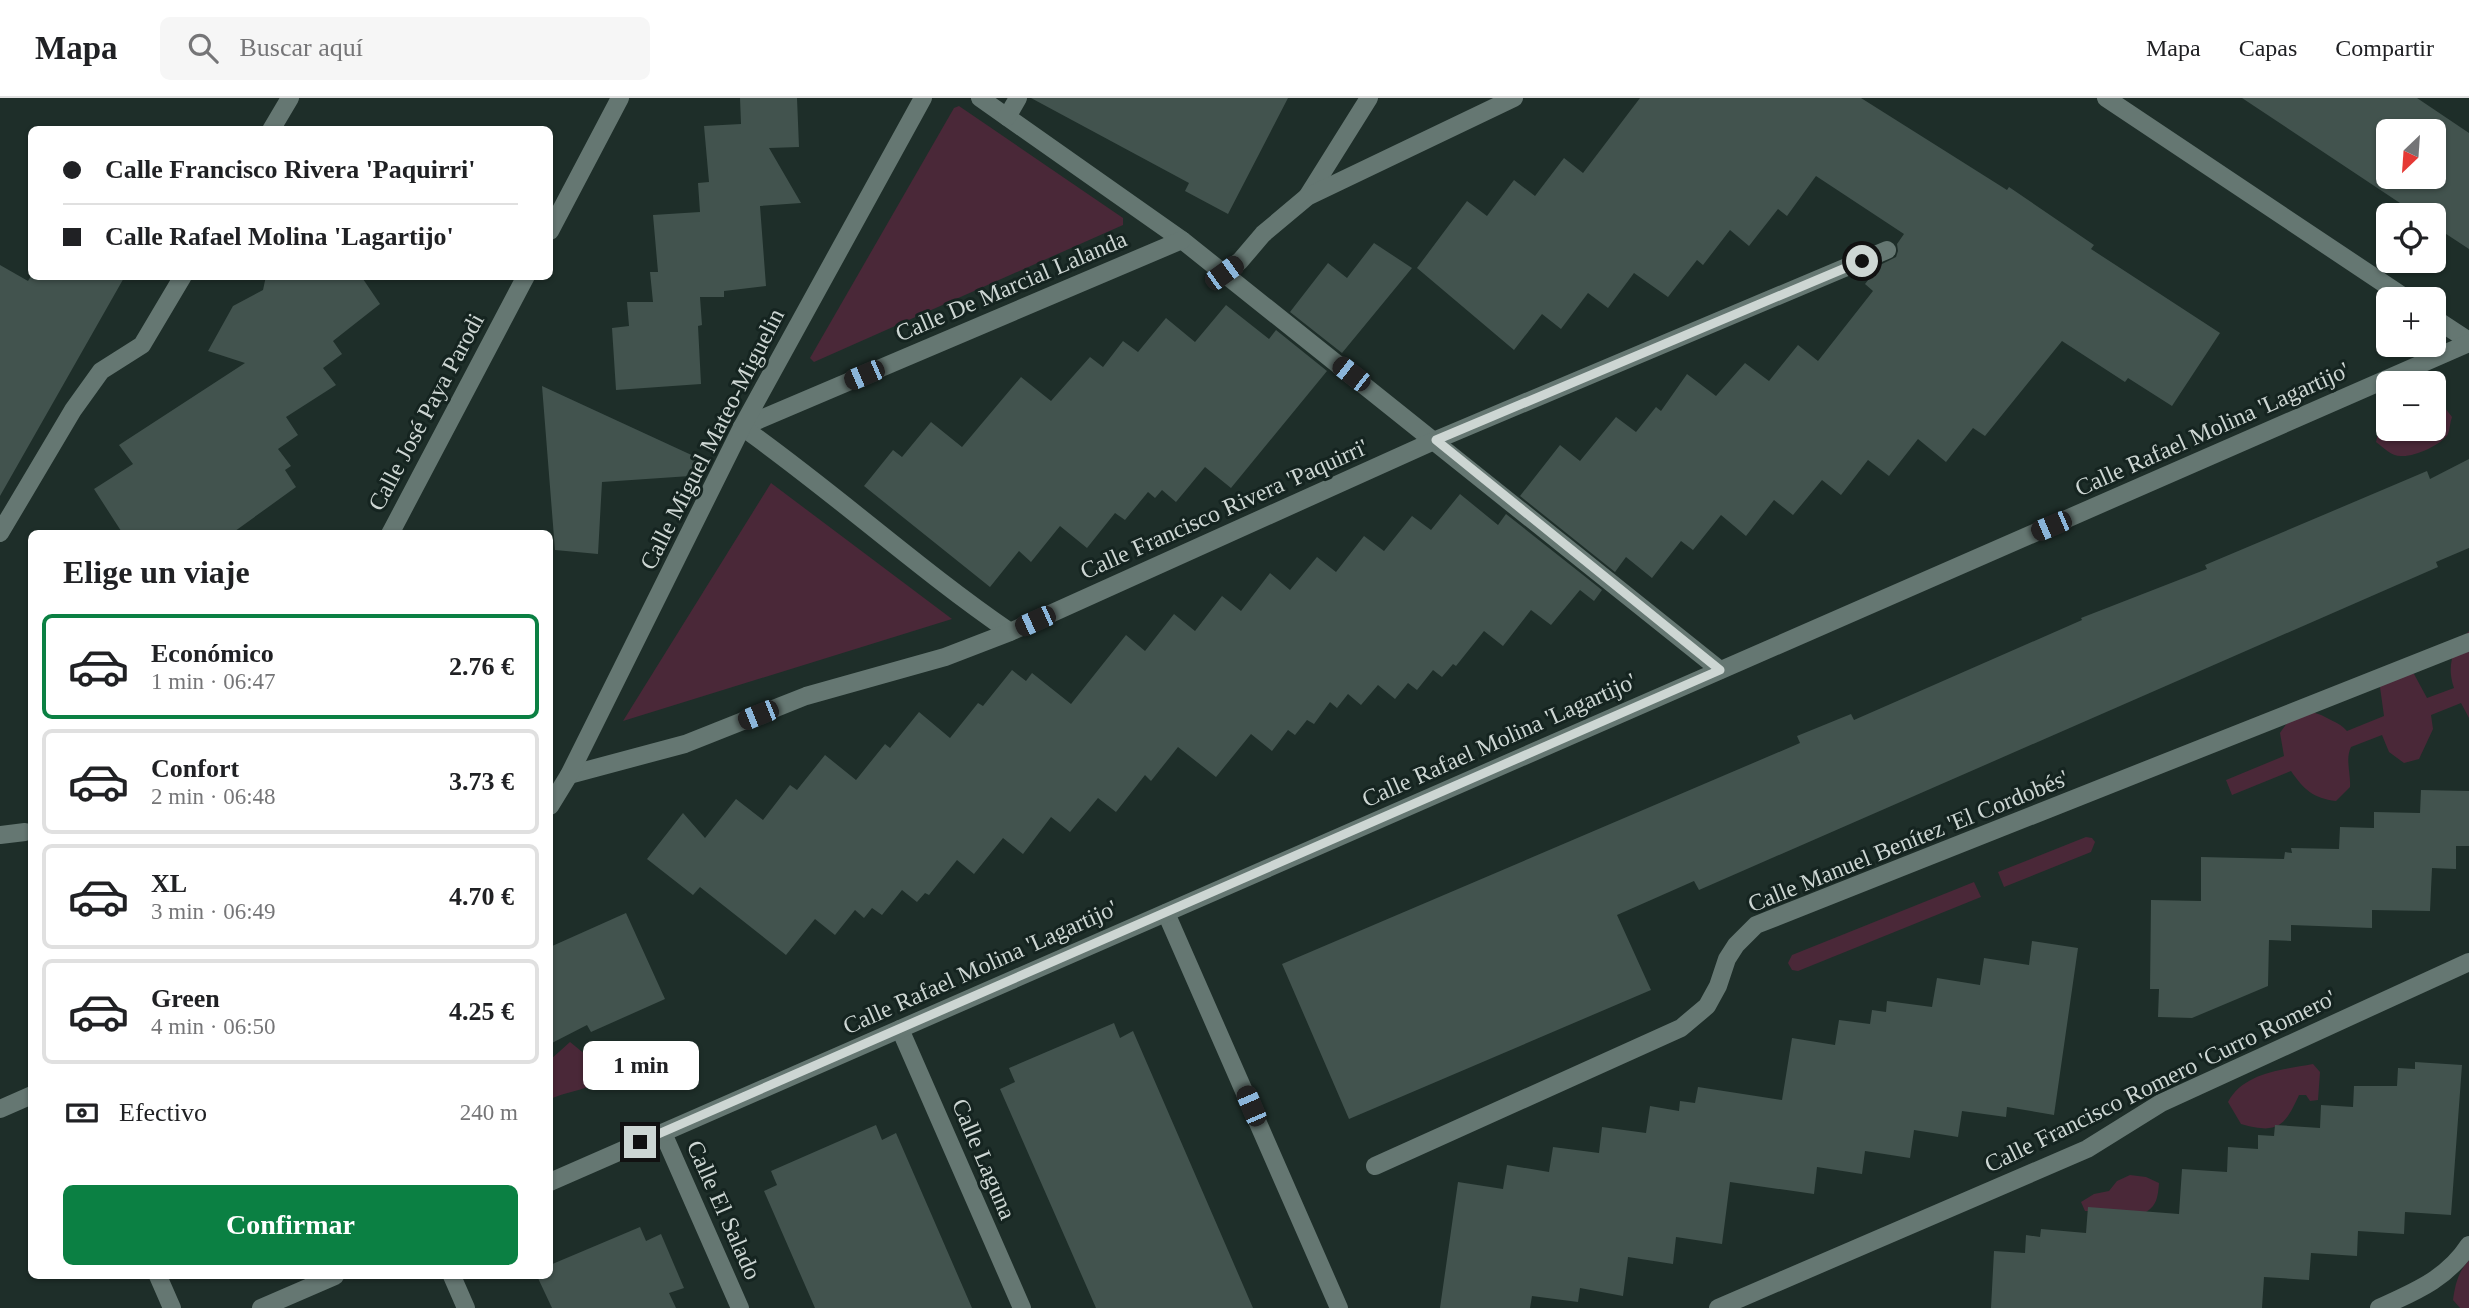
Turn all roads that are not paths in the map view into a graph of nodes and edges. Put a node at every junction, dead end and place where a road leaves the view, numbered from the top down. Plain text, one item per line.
1 (290, 98) edge
2 (620, 98) edge
3 (923, 98) edge
4 (980, 98) edge
5 (1018, 98) edge
6 (1368, 98) edge
7 (1514, 98) edge
8 (2106, 98) edge
9 (1007, 117) junction
10 (273, 126) edge
11 (1307, 197) junction
12 (553, 226) edge
13 (1182, 240) junction
14 (1887, 250) dead end
15 (1224, 273) junction
16 (181, 280) edge
17 (524, 280) edge
18 (2389, 287) edge
19 (2446, 326) edge
20 (2469, 342) edge
21 (742, 427) junction
22 (1436, 440) junction
23 (392, 530) edge
24 (0, 533) edge
25 (1010, 632) junction
26 (2469, 642) edge
27 (1720, 670) junction
28 (569, 775) junction
29 (553, 801) edge
30 (25, 832) dead end
31 (0, 835) edge
32 (1166, 913) junction
33 (2469, 962) edge
34 (900, 1029) junction
35 (28, 1097) edge
36 (0, 1109) edge
37 (663, 1132) junction
38 (1375, 1166) dead end
39 (553, 1181) edge
40 (2469, 1245) edge
41 (160, 1279) edge
42 (328, 1279) edge
43 (453, 1279) edge
44 (172, 1308) edge
45 (261, 1308) edge
46 (466, 1308) edge
47 (740, 1308) edge
48 (1022, 1308) edge
49 (1339, 1308) edge
50 (1717, 1308) edge
51 (2379, 1308) edge

1 - 10 street
2 - 12 street
3 - 21 street, Calle Miguel Mateo-Miguelin
4 - 9 street
5 - 9 street
6 - 11 street
7 - 11 street
8 - 18 street
9 - 13 street
11 - 15 street
13 - 15 street
13 - 21 street, Calle De Marcial Lalanda
14 - 22 street, Calle Francisco Rivera 'Paquirri'
15 - 22 street
16 - 24 street
17 - 23 street, Calle José Paya Parodi
19 - 20 street
20 - 27 street, Calle Rafael Molina 'Lagartijo'
21 - 25 street
21 - 28 street, Calle Miguel Mateo-Miguelin
22 - 25 street, Calle Francisco Rivera 'Paquirri'
22 - 27 street
25 - 28 street, Calle Francisco Rivera 'Paquirri'
26 - 38 street, Calle Manuel Benítez 'El Cordobés'
27 - 32 street, Calle Rafael Molina 'Lagartijo'
28 - 29 street, Calle Miguel Mateo-Miguelin
30 - 31 street
32 - 34 street, Calle Rafael Molina 'Lagartijo'
32 - 49 street
33 - 50 street, Calle Francisco Romero 'Curro Romero'
34 - 37 street, Calle Rafael Molina 'Lagartijo'
34 - 48 street, Calle Laguna
35 - 36 street
37 - 39 street, Calle Rafael Molina 'Lagartijo'
37 - 47 street, Calle El Salado
40 - 51 street
41 - 44 street
42 - 45 street
43 - 46 street

